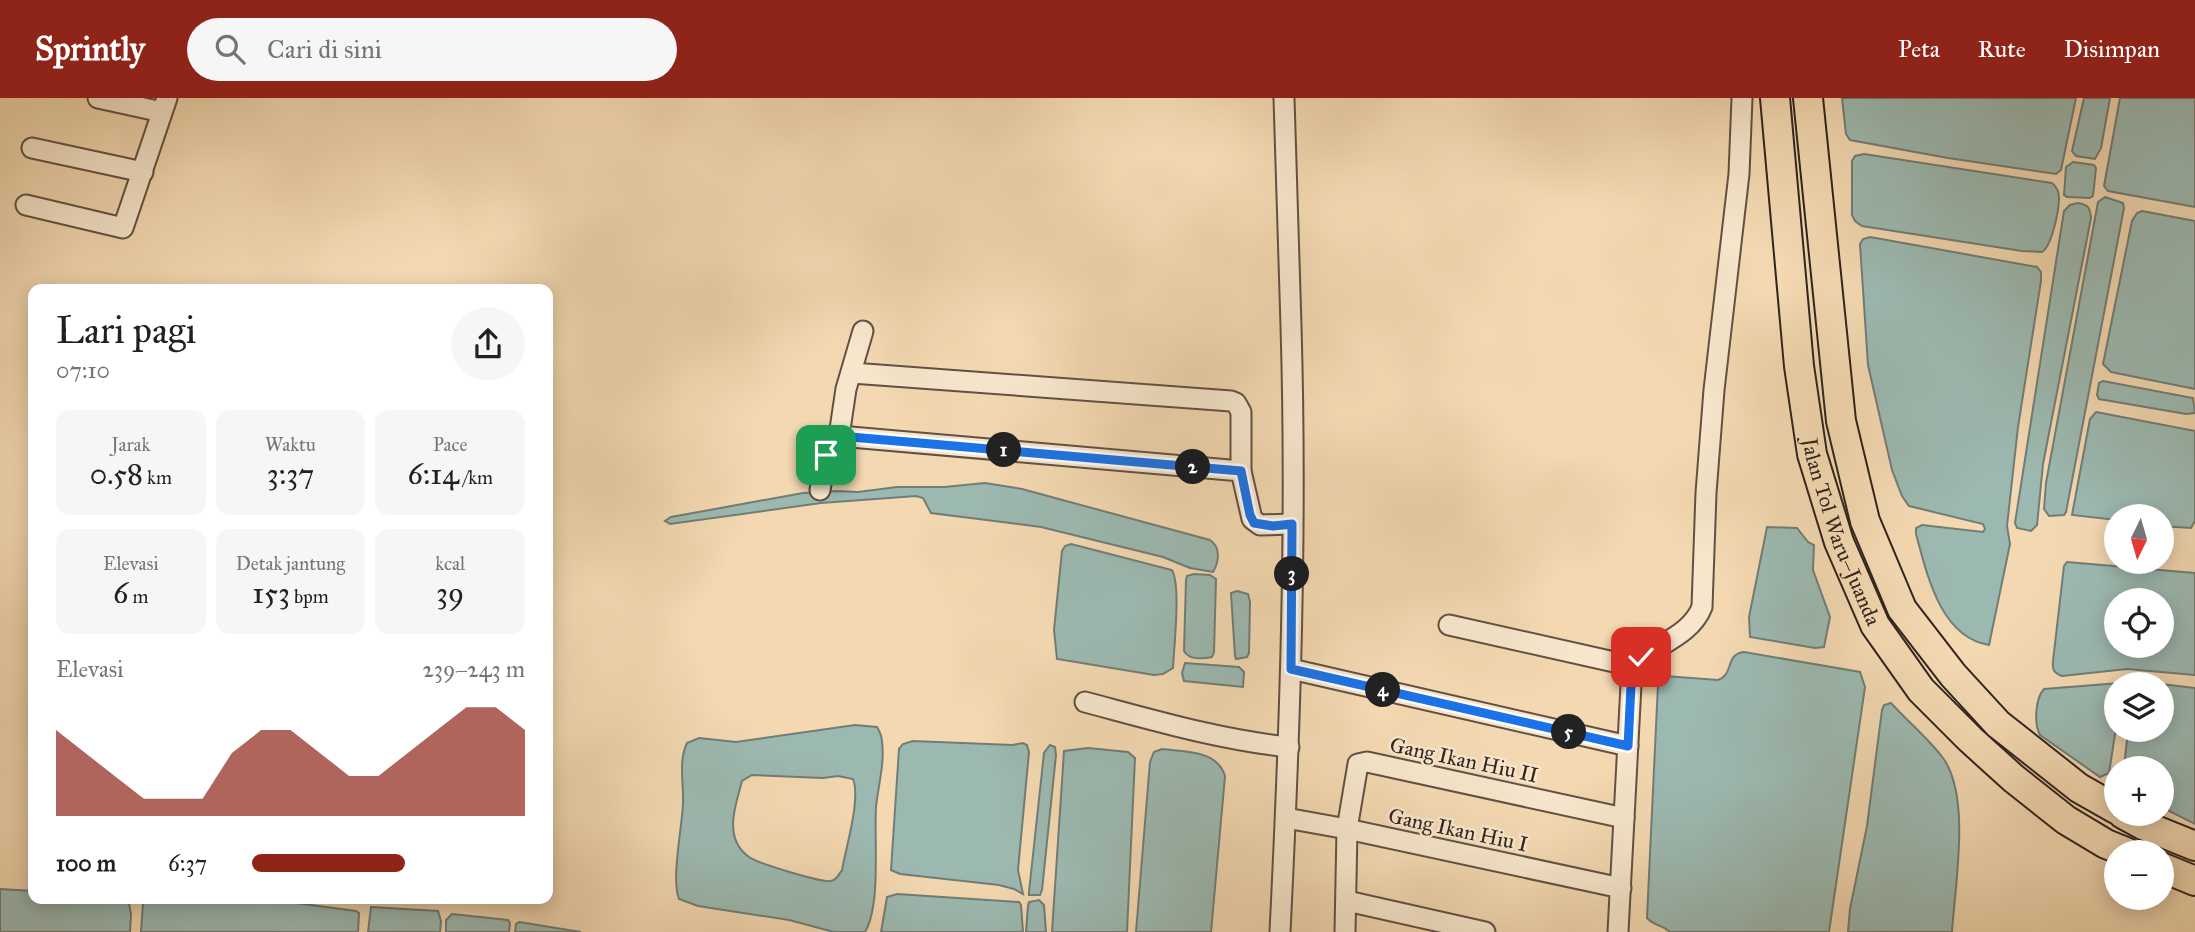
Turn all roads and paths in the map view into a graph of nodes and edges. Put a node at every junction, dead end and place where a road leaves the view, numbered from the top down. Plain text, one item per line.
1 (98, 98) edge
2 (1283, 98) edge
3 (1742, 98) edge
4 (1775, 98) edge
5 (1808, 98) edge
6 (165, 105) edge
7 (32, 148) dead end
8 (143, 172) junction
9 (26, 205) dead end
10 (863, 331) dead end
11 (852, 373) junction
12 (839, 436) junction
13 (1241, 471) junction
14 (820, 490) dead end
15 (1275, 525) junction
16 (1449, 625) dead end
17 (1632, 666) junction
18 (1291, 669) junction
19 (1085, 702) dead end
20 (1273, 746) junction
21 (1628, 746) junction
22 (2104, 802) edge
23 (1286, 818) junction
24 (1624, 818) junction
25 (2145, 826) edge
26 (1347, 829) junction
27 (2104, 840) edge
28 (2195, 846) edge
29 (2174, 872) edge
30 (2195, 881) edge
31 (1621, 888) junction
32 (1347, 901) junction
33 (1280, 932) edge
34 (1345, 932) edge
35 (1485, 932) edge
36 (1618, 932) edge

1 - 6 street
2 - 15 street
3 - 17 street
4 - 27 highway, Jalan Tol Waru–Juanda
5 - 22 highway, Jalan Tol Waru–Juanda
6 - 8 street
7 - 8 street
8 - 9 street
10 - 11 street
11 - 12 street
11 - 13 street
12 - 13 street
12 - 14 street
13 - 15 street
15 - 18 street
16 - 17 street
17 - 21 street
18 - 20 street
18 - 21 street
19 - 20 street
20 - 23 street
21 - 24 street
23 - 26 street, Gang Ikan Hiu I
23 - 33 street
24 - 26 street, Gang Ikan Hiu II
24 - 31 street
25 - 28 highway
26 - 31 street, Gang Ikan Hiu I
26 - 32 street
29 - 30 highway
31 - 36 street
32 - 34 street
32 - 35 street

